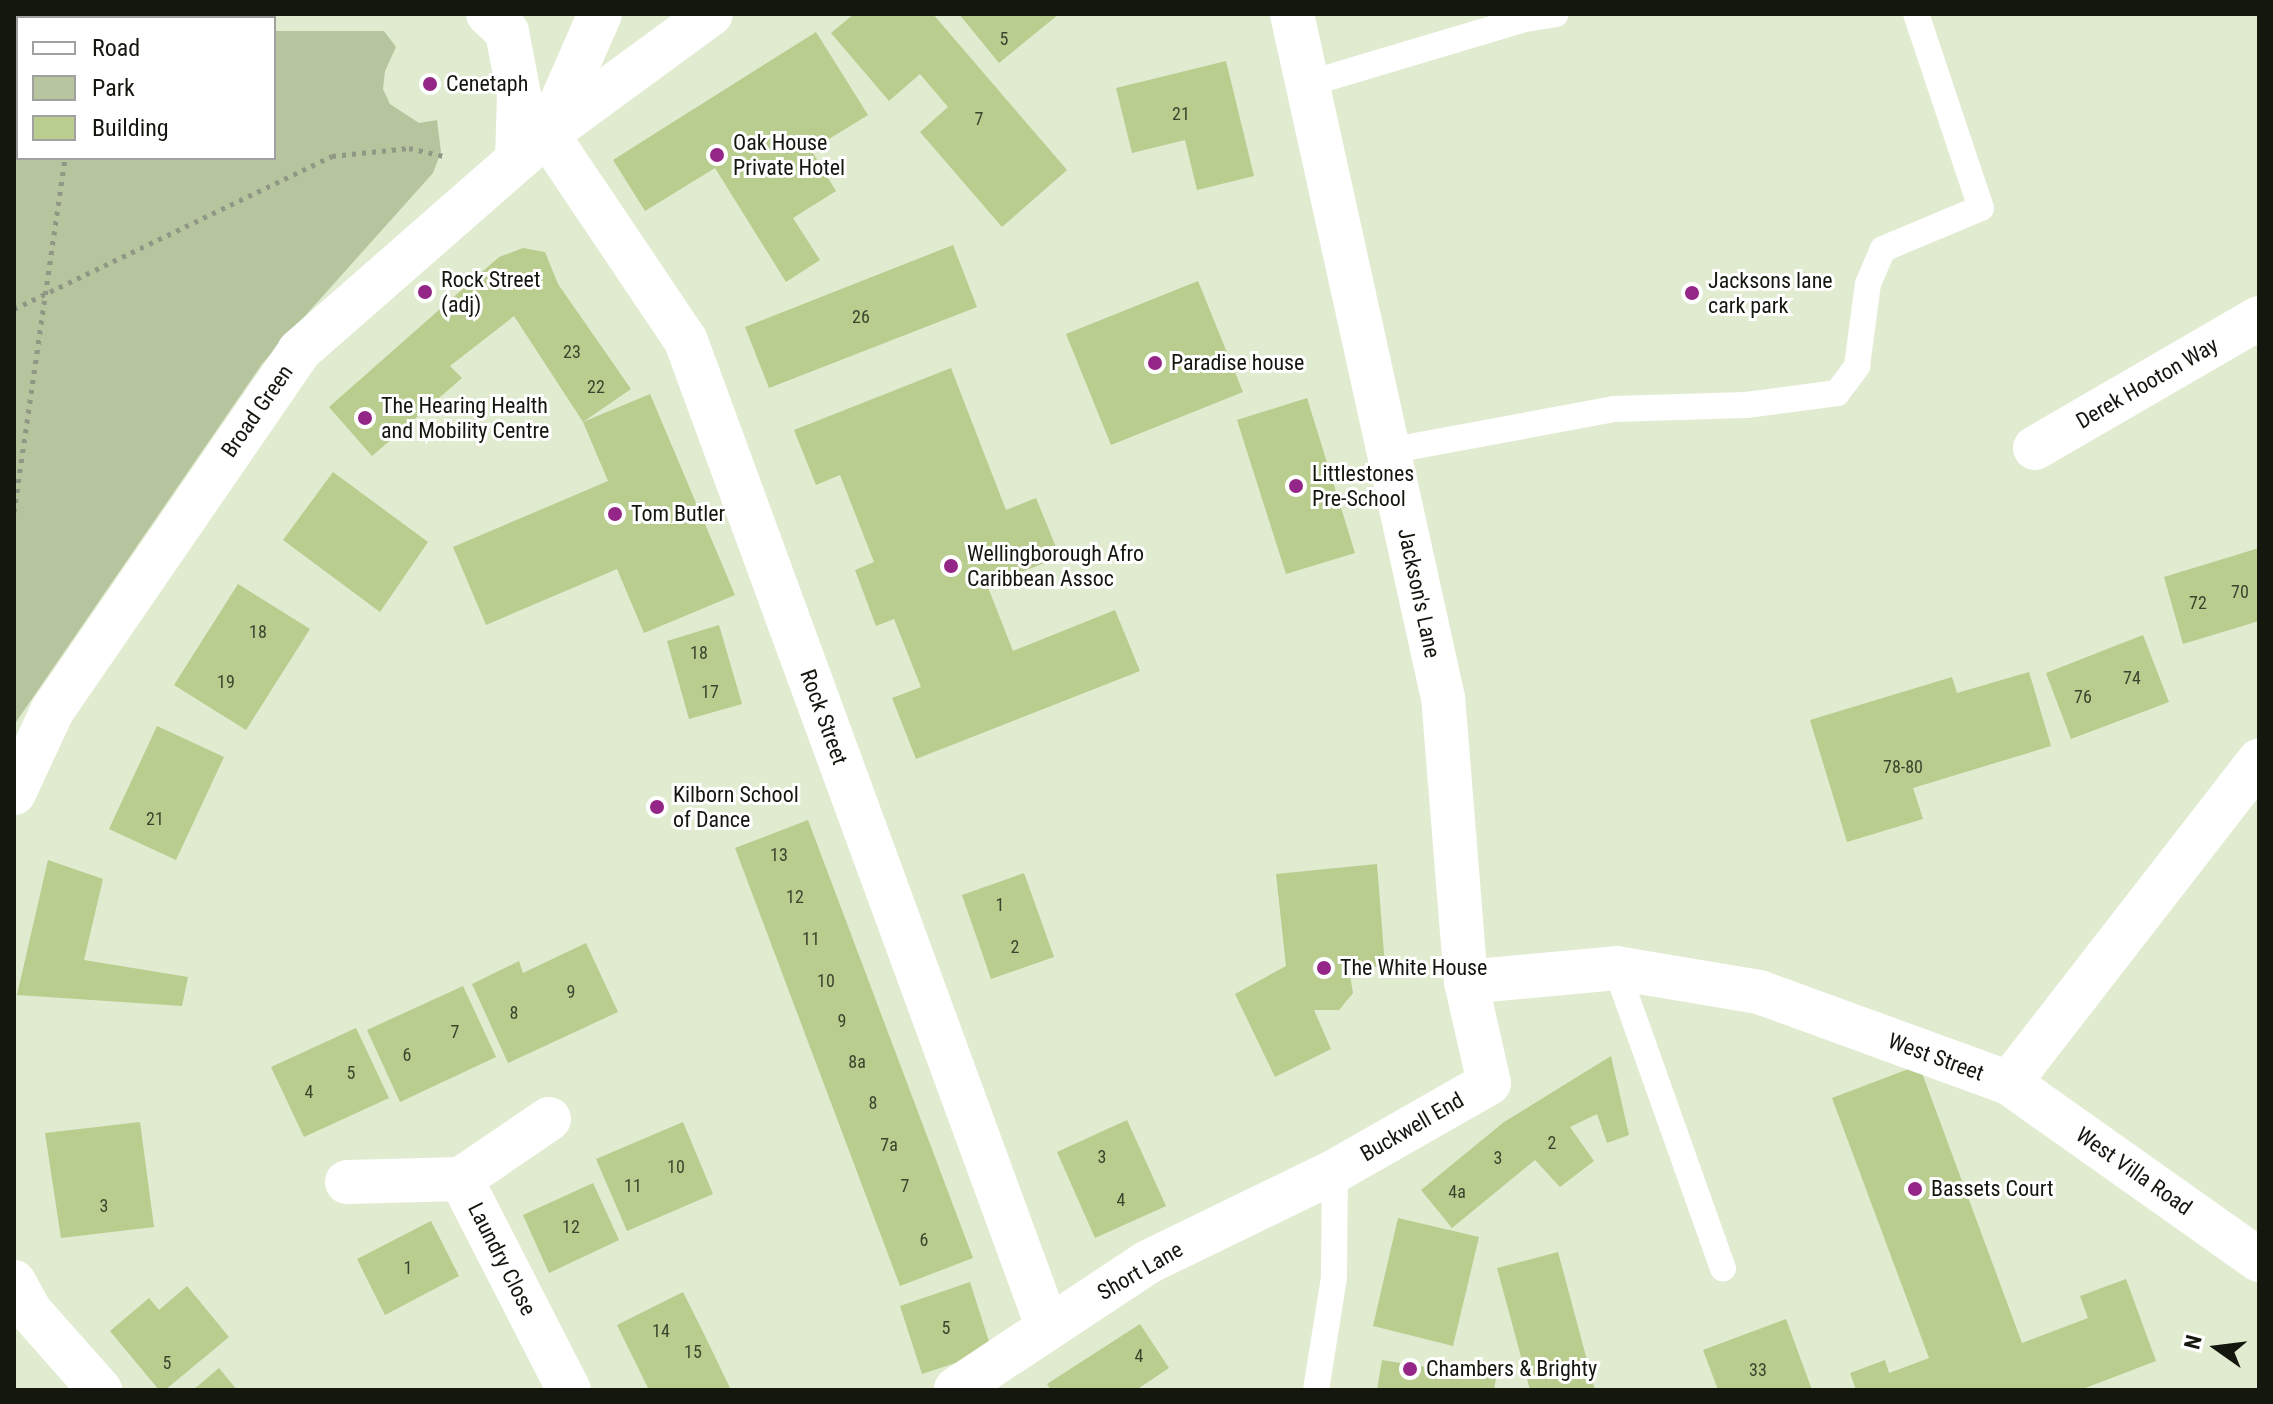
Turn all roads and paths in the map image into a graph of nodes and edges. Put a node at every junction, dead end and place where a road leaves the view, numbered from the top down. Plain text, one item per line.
1 (488, 14) edge
2 (600, 14) edge
3 (711, 14) edge
4 (1292, 14) edge
5 (1556, 14) edge
6 (1916, 14) edge
7 (1307, 84) junction
8 (532, 146) junction
9 (65, 160) edge
10 (475, 195) junction
11 (44, 296) junction
12 (14, 309) edge
13 (2259, 318) edge
14 (2035, 448) dead end
15 (1388, 451) junction
16 (14, 512) edge
17 (52, 711) junction
18 (14, 738) edge
19 (2259, 761) edge
20 (14, 793) edge
21 (1616, 968) junction
22 (1466, 982) junction
23 (1489, 1083) joint
24 (2009, 1083) junction
25 (549, 1119) dead end
26 (1335, 1171) junction
27 (461, 1179) junction
28 (347, 1182) dead end
29 (2259, 1260) edge
30 (1723, 1268) dead end
31 (14, 1282) edge
32 (1048, 1328) junction
33 (956, 1389) edge
34 (100, 1390) edge
35 (569, 1390) edge
36 (1316, 1390) edge

1 - 8 street
2 - 8 street, Broad Green
3 - 8 street, Broad Green
4 - 7 street, Jackson's Lane
5 - 7 lane
6 - 15 lane
7 - 15 street, Jackson's Lane
8 - 10 street, Broad Green
8 - 32 street, Rock Street
9 - 11 path
10 - 11 path
10 - 17 street, Broad Green
11 - 12 path
11 - 16 path
13 - 14 street, Derek Hooton Way
15 - 22 street, Jackson's Lane
17 - 18 street, Broad Green
17 - 20 street, Broad Green
19 - 24 street, West Street
21 - 22 street, West Street
21 - 24 street, West Street
21 - 30 lane
22 - 23 street, Jackson's Lane
23 - 26 street, Buckwell End
24 - 29 street, West Villa Road
25 - 27 street, Laundry Close
26 - 32 street, Short Lane
26 - 36 lane
27 - 28 street
27 - 35 street, Laundry Close
31 - 34 street
32 - 33 street, Short Lane

